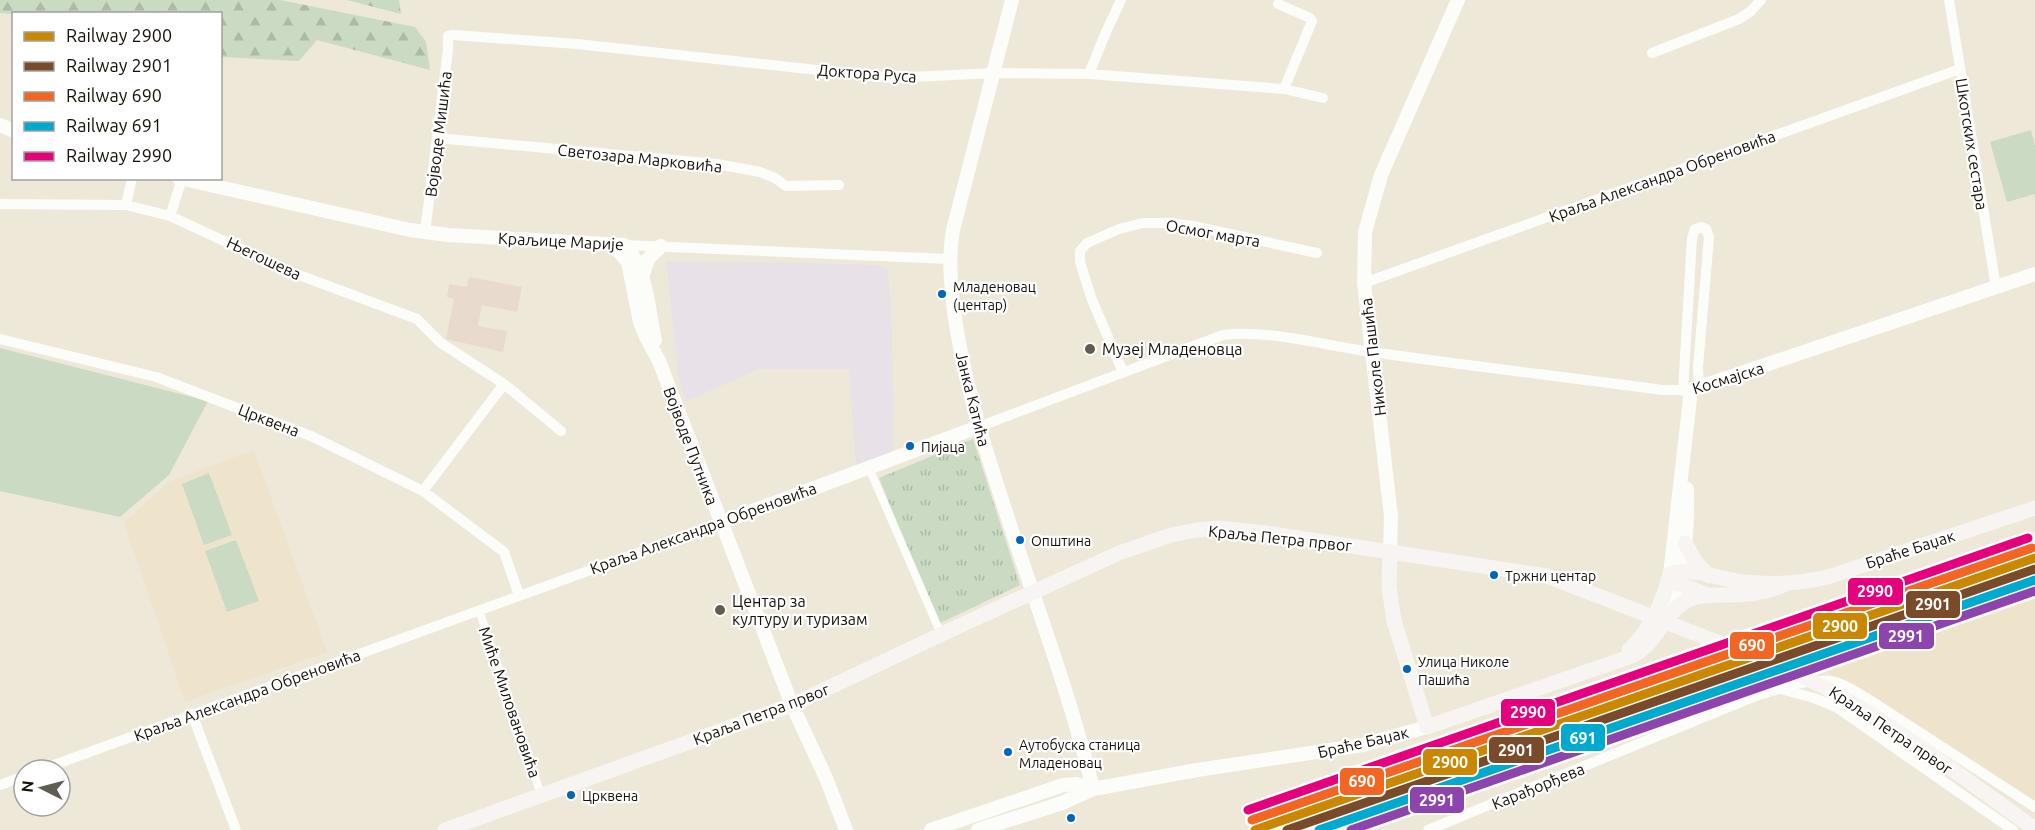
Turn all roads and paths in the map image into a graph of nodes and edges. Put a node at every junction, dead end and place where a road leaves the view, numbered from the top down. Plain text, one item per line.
1 (1012, 0) edge
2 (1121, 0) edge
3 (1458, 0) edge
4 (1761, 0) edge
5 (1949, 0) edge
6 (1278, 4) dead end
7 (447, 36) joint
8 (1652, 53) dead end
9 (1960, 69) junction
10 (994, 73) junction
11 (1089, 74) junction
12 (1284, 89) junction
13 (1323, 98) dead end
14 (437, 138) junction
15 (132, 180) edge
16 (181, 180) edge
17 (185, 180) edge
18 (839, 185) dead end
19 (0, 204) edge
20 (126, 204) junction
21 (170, 216) junction
22 (425, 232) junction
23 (618, 245) junction
24 (661, 246) junction
25 (1317, 253) dead end
26 (949, 259) junction
27 (2035, 274) edge
28 (642, 277) junction
29 (1364, 283) junction
30 (1996, 287) junction
31 (0, 339) edge
32 (1372, 352) junction
33 (659, 361) junction
34 (1123, 372) junction
35 (504, 384) junction
36 (1691, 390) junction
37 (978, 427) junction
38 (561, 431) dead end
39 (869, 468) junction
40 (1683, 470) junction
41 (423, 491) junction
42 (2035, 508) edge
43 (720, 523) junction
44 (1684, 543) junction
45 (1390, 553) junction
46 (1709, 576) junction
47 (1677, 577) junction
48 (1784, 585) junction
49 (1032, 593) junction
50 (519, 595) junction
51 (1709, 595) junction
52 (479, 609) junction
53 (1668, 615) junction
54 (941, 634) junction
55 (1624, 657) junction
56 (1781, 689) junction
57 (792, 705) junction
58 (192, 714) junction
59 (1427, 727) junction
60 (72, 758) edge
61 (1093, 789) junction
62 (542, 795) junction
63 (2035, 807) edge
64 (2035, 829) edge
65 (236, 830) edge
66 (445, 830) edge
67 (846, 830) edge
68 (931, 830) edge
69 (978, 830) edge
70 (1428, 830) edge
71 (2013, 830) edge

1 - 10 street, Јанка Катића
2 - 11 street
3 - 29 street, Николе Пашића
4 - 8 street
5 - 9 street, Шкотских сестара
6 - 12 street
7 - 10 street, Доктора Руса
7 - 14 street, Војводе Мишића
9 - 29 street, Краља Александра Обреновића
9 - 30 street, Шкотских сестара
10 - 11 street, Доктора Руса
10 - 26 street, Јанка Катића
11 - 12 street, Доктора Руса
12 - 13 street, Доктора Руса
14 - 18 street, Светозара Марковића
14 - 22 street, Војводе Мишића
15 - 20 street
16 - 21 street
17 - 22 street, Краљице Марије
19 - 20 street, Његошева
20 - 21 street, Његошева
21 - 35 street, Његошева
22 - 23 street, Краљице Марије
23 - 24 street, Краљице Марије
23 - 28 street, Војводе Путника
23 - 33 street, Војводе Путника
24 - 26 street, Краљице Марије
24 - 28 street
25 - 34 street, Осмог марта
26 - 37 street, Јанка Катића
27 - 30 street, Космајска
28 - 33 street, Војводе Путника
29 - 32 street, Николе Пашића
30 - 36 street, Космајска
31 - 41 street, Црквена
32 - 34 street, Краља Александра Обреновића
32 - 36 street, Космајска
32 - 45 street, Николе Пашића
33 - 43 street, Војводе Путника
34 - 37 street, Краља Александра Обреновића
35 - 38 street, Његошева
35 - 41 street
36 - 36 street
36 - 40 street
37 - 39 street, Краља Александра Обреновића
37 - 49 street, Јанка Катића
39 - 43 street, Краља Александра Обреновића
39 - 54 street
40 - 44 street
40 - 47 street
41 - 50 street, Црквена
42 - 48 main road, Браће Баџак
43 - 50 street, Краља Александра Обреновића
43 - 57 street, Војводе Путника
44 - 46 main road
44 - 47 street
45 - 49 main road, Краља Петра првог
45 - 59 main road, Николе Пашића
45 - 64 main road, Краља Петра првог
46 - 47 main road, Браће Баџак
46 - 48 main road, Браће Баџак
47 - 51 main road
47 - 53 street
47 - 55 main road, Браће Баџак
48 - 51 main road, Браће Баџак
49 - 54 main road, Краља Петра првог
49 - 61 street, Јанка Катића
50 - 52 street, Краља Александра Обреновића
51 - 53 main road, Браће Баџак
52 - 58 street, Краља Александра Обреновића
52 - 62 street, Миће Миловановића
53 - 55 main road, Браће Баџак
54 - 57 main road, Краља Петра првог
55 - 59 main road, Браће Баџак
56 - 63 street, Карађорђева
56 - 70 street, Карађорђева
56 - 71 street
57 - 62 main road, Краља Петра првог
57 - 67 street, Војводе Путника
58 - 60 street, Краља Александра Обреновића
58 - 65 street
59 - 61 street, Браће Баџак
61 - 68 street, Браће Баџак
61 - 69 street, Браће Баџак
62 - 66 main road, Краља Петра првог

